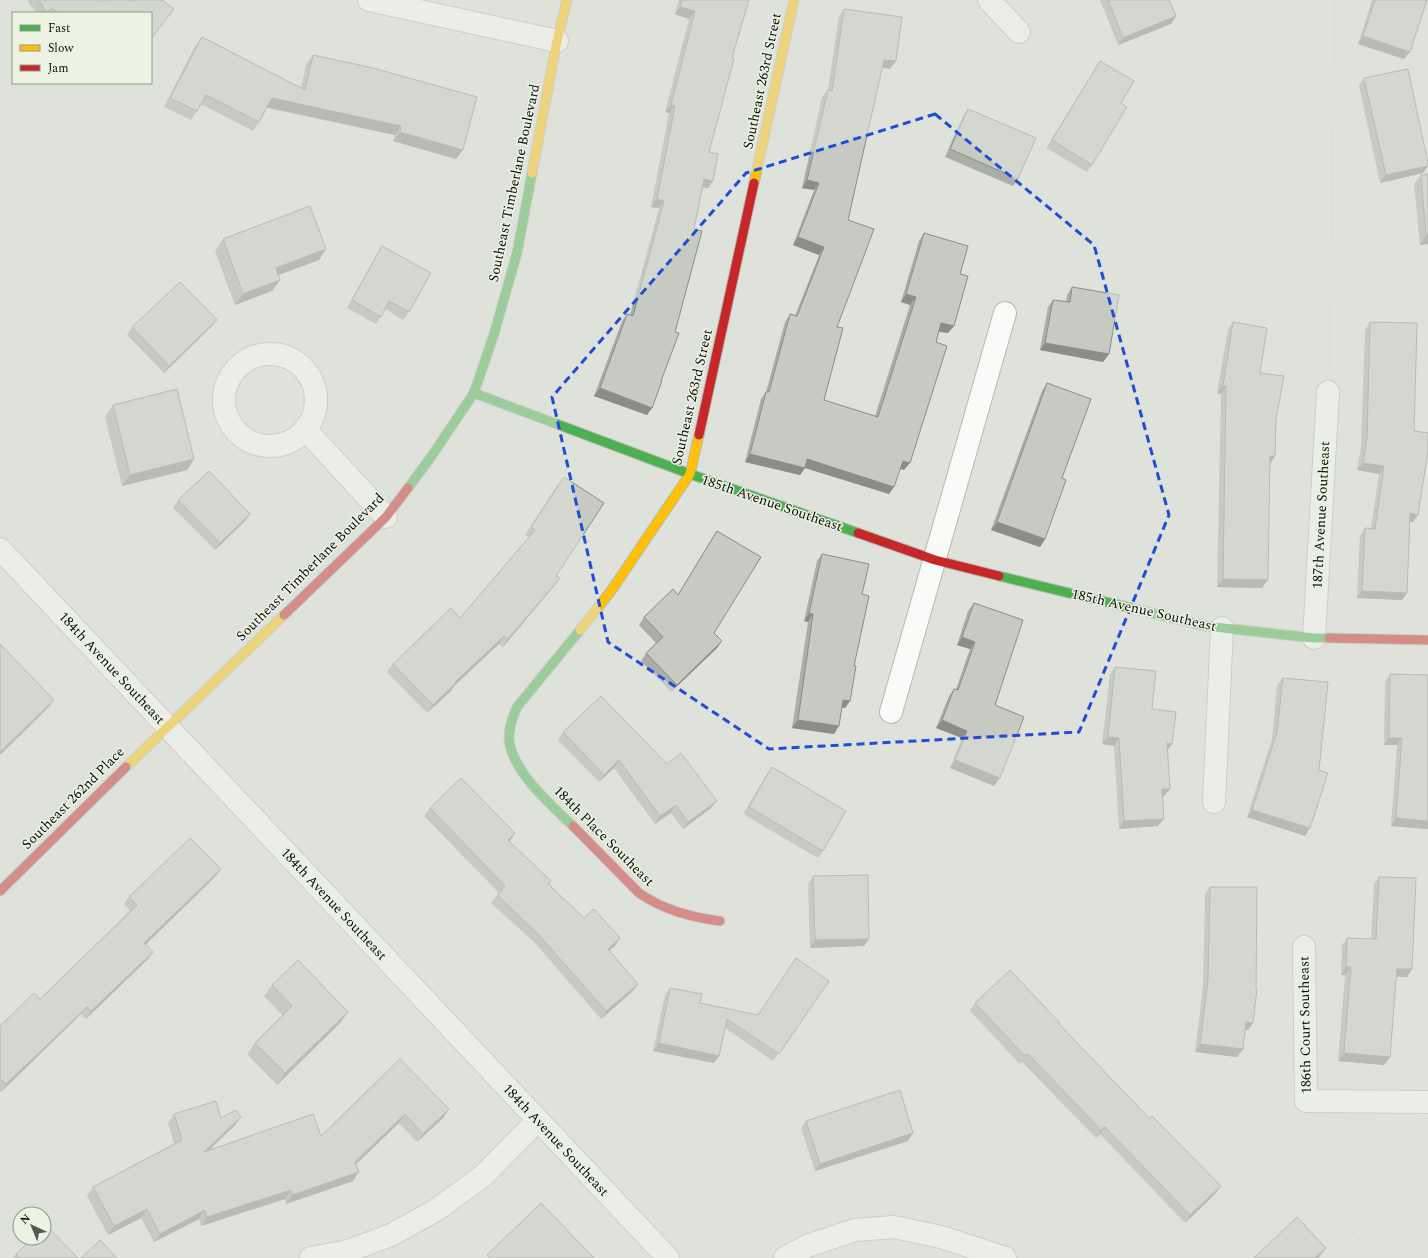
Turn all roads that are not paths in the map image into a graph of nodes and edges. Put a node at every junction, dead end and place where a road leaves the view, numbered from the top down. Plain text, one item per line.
1 (369, 0) edge
2 (567, 0) edge
3 (794, 0) edge
4 (989, 0) edge
5 (1019, 32) dead end
6 (557, 41) junction
7 (1005, 313) dead end
8 (474, 392) junction
9 (1328, 392) road end
10 (306, 430) junction
11 (690, 474) junction
12 (386, 517) junction
13 (0, 550) edge
14 (935, 560) junction
15 (1222, 628) junction
16 (1314, 638) junction
17 (1428, 640) edge
18 (891, 712) dead end
19 (166, 726) junction
20 (511, 749) joint
21 (1214, 802) dead end
22 (0, 891) edge
23 (720, 921) dead end
24 (1304, 947) dead end
25 (1428, 1102) edge
26 (538, 1120) junction
27 (311, 1258) edge
28 (668, 1258) edge
29 (785, 1258) edge
30 (1004, 1258) edge

1 - 6 street
2 - 6 street, Southeast Timberlane Boulevard
3 - 11 street, Southeast 263rd Street
4 - 5 street
6 - 8 street, Southeast Timberlane Boulevard
7 - 14 street
8 - 11 street, 185th Avenue Southeast
8 - 12 street, Southeast Timberlane Boulevard
9 - 16 street, 187th Avenue Southeast
10 - 10 street
10 - 12 street
11 - 14 street, 185th Avenue Southeast
11 - 20 street, Southeast 263rd Street
12 - 19 street, Southeast Timberlane Boulevard
13 - 19 street, 184th Avenue Southeast
14 - 15 street, 185th Avenue Southeast
14 - 18 street
15 - 16 street, 185th Avenue Southeast
15 - 21 street
16 - 17 street, 185th Avenue Southeast
19 - 22 street, Southeast 262nd Place
19 - 26 street, 184th Avenue Southeast
20 - 23 street, 184th Place Southeast
24 - 25 street, 186th Court Southeast
26 - 27 street
26 - 28 street, 184th Avenue Southeast
29 - 30 street

